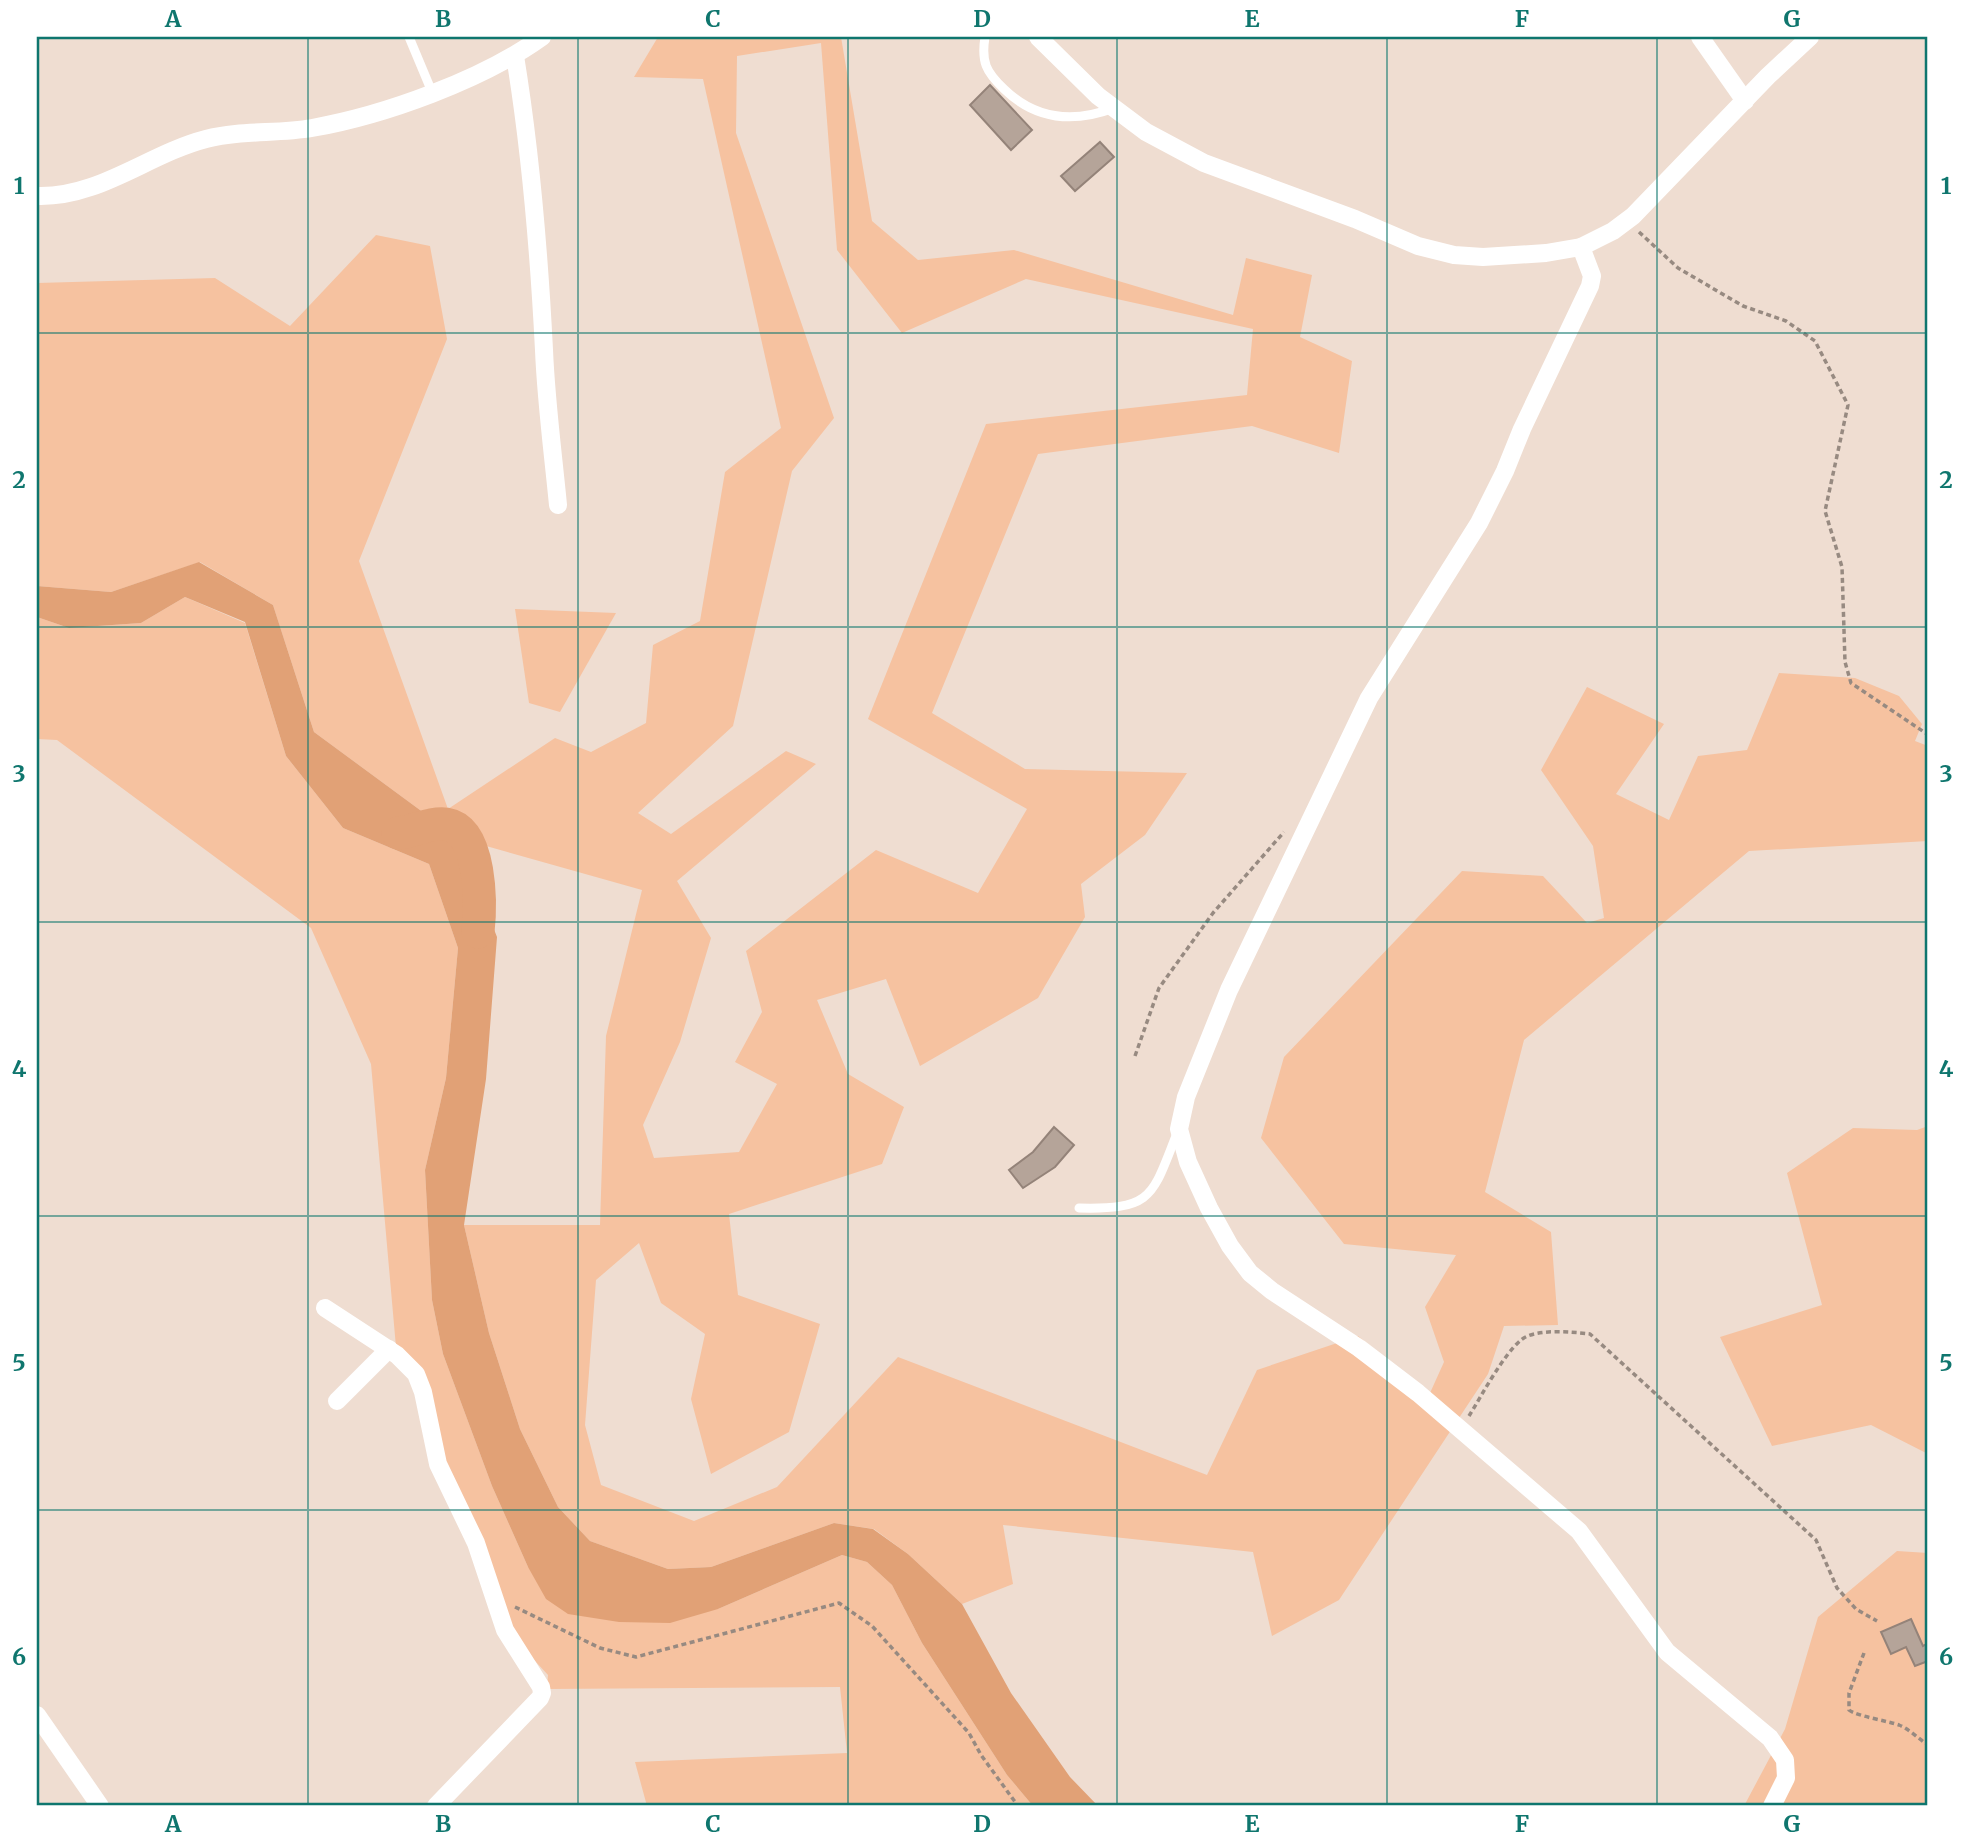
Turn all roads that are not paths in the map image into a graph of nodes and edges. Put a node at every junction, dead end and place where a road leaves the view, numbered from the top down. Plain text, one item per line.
1 (409, 37) edge
2 (542, 37) edge
3 (985, 37) edge
4 (1038, 37) edge
5 (1700, 37) edge
6 (1810, 37) edge
7 (515, 56) junction
8 (432, 92) junction
9 (1745, 101) junction
10 (1114, 108) junction
11 (37, 196) edge
12 (1581, 247) junction
13 (558, 505) dead end
14 (1179, 1129) junction
15 (1079, 1208) dead end
16 (325, 1308) dead end
17 (389, 1349) junction
18 (337, 1401) dead end
19 (37, 1715) edge
20 (100, 1806) edge
21 (436, 1806) edge
22 (1772, 1806) edge

1 - 8 lane
2 - 7 street
3 - 10 lane
4 - 10 street
5 - 9 street
6 - 9 street
7 - 8 street
7 - 13 street
8 - 11 street
9 - 12 street
10 - 12 street
12 - 14 street
14 - 15 lane
14 - 22 street
16 - 17 street
17 - 18 street
17 - 21 street
19 - 20 street

